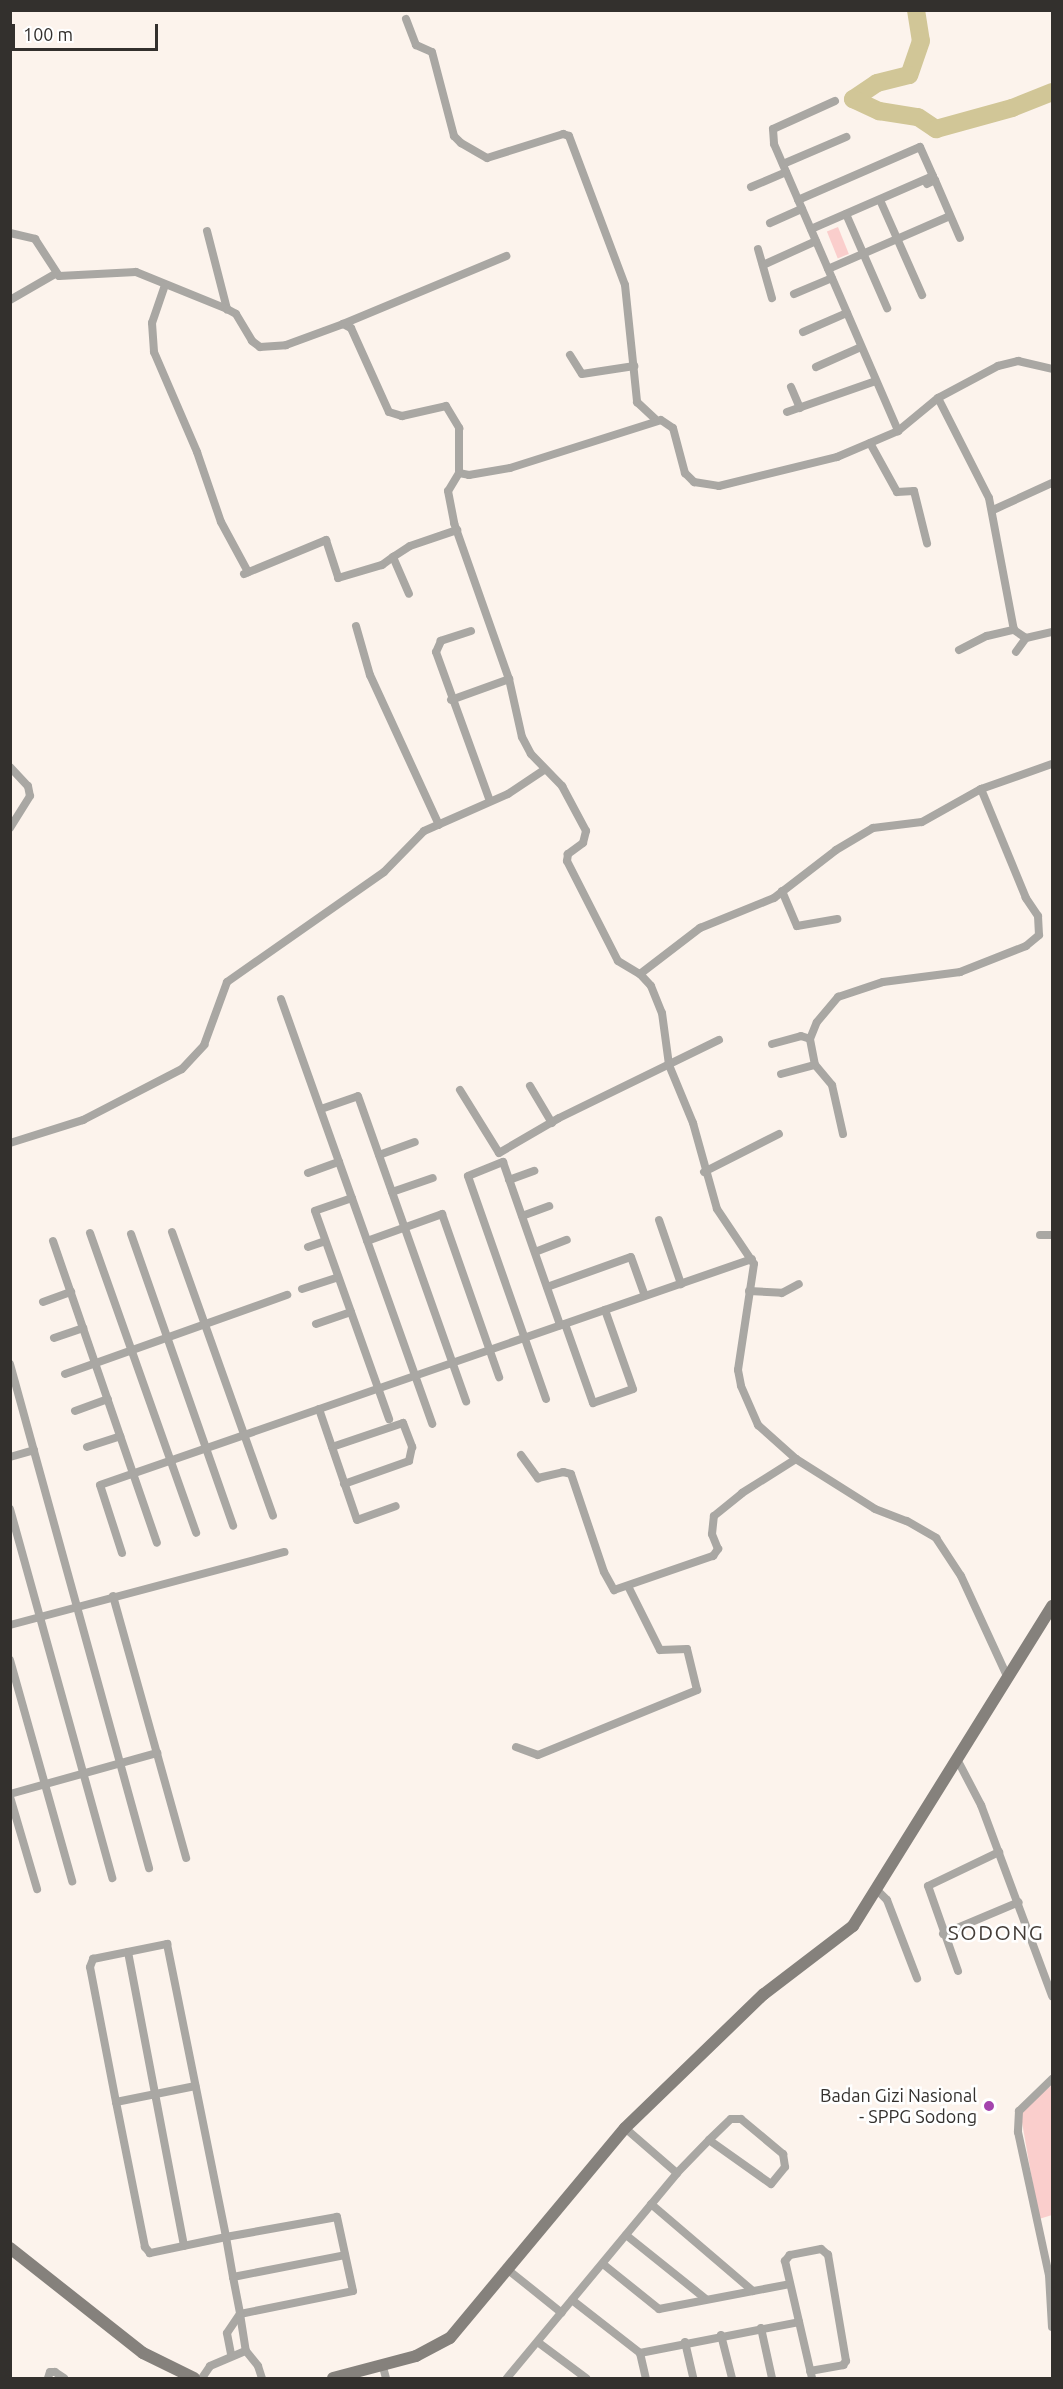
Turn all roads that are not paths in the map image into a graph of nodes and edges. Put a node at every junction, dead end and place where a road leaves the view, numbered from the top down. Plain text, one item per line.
1 (406, 19) dead end
2 (835, 101) dead end
3 (846, 137) dead end
4 (784, 168) junction
5 (751, 187) dead end
6 (798, 200) junction
7 (881, 202) junction
8 (802, 209) junction
9 (847, 216) junction
10 (950, 216) junction
11 (770, 223) dead end
12 (207, 231) dead end
13 (10, 233) edge
14 (813, 235) junction
15 (960, 238) dead end
16 (897, 239) junction
17 (758, 249) dead end
18 (863, 253) junction
19 (506, 256) dead end
20 (763, 265) junction
21 (828, 269) junction
22 (55, 274) junction
23 (832, 278) junction
24 (165, 285) junction
25 (794, 294) dead end
26 (922, 295) dead end
27 (772, 298) dead end
28 (10, 300) edge
29 (887, 308) dead end
30 (227, 309) junction
31 (847, 313) junction
32 (344, 324) junction
33 (803, 332) dead end
34 (861, 347) junction
35 (570, 355) dead end
36 (634, 366) junction
37 (816, 366) dead end
38 (1053, 369) edge
39 (876, 381) junction
40 (791, 387) dead end
41 (938, 398) junction
42 (800, 408) junction
43 (787, 412) dead end
44 (656, 420) junction
45 (898, 430) junction
46 (870, 443) junction
47 (459, 473) junction
48 (1053, 483) edge
49 (993, 510) junction
50 (457, 530) junction
51 (927, 543) dead end
52 (393, 557) junction
53 (409, 594) dead end
54 (356, 626) dead end
55 (1014, 630) junction
56 (471, 631) dead end
57 (1053, 632) edge
58 (1026, 638) junction
59 (959, 650) dead end
60 (1016, 652) dead end
61 (509, 679) junction
62 (451, 700) junction
63 (1053, 764) edge
64 (10, 767) edge
65 (544, 770) junction
66 (981, 789) junction
67 (490, 801) junction
68 (440, 825) junction
69 (10, 828) edge
70 (782, 891) junction
71 (837, 919) dead end
72 (640, 974) junction
73 (281, 999) dead end
74 (810, 1039) junction
75 (718, 1040) dead end
76 (772, 1044) dead end
77 (669, 1065) junction
78 (815, 1065) junction
79 (781, 1074) dead end
80 (530, 1086) dead end
81 (460, 1090) dead end
82 (321, 1109) junction
83 (552, 1123) junction
84 (779, 1134) dead end
85 (843, 1134) dead end
86 (415, 1142) dead end
87 (10, 1143) edge
88 (379, 1155) junction
89 (339, 1162) junction
90 (534, 1171) dead end
91 (704, 1172) junction
92 (309, 1173) dead end
93 (433, 1178) dead end
94 (509, 1180) junction
95 (392, 1192) junction
96 (352, 1198) junction
97 (549, 1206) dead end
98 (522, 1216) junction
99 (659, 1220) dead end
100 (404, 1227) junction
101 (172, 1232) dead end
102 (90, 1233) dead end
103 (131, 1234) dead end
104 (1040, 1235) dead end
105 (1053, 1235) edge
106 (53, 1240) dead end
107 (567, 1240) dead end
108 (326, 1241) junction
109 (367, 1241) junction
110 (308, 1247) dead end
111 (535, 1252) junction
112 (752, 1259) junction
113 (338, 1277) junction
114 (681, 1284) junction
115 (799, 1284) dead end
116 (547, 1287) junction
117 (302, 1289) dead end
118 (749, 1291) junction
119 (71, 1292) junction
120 (288, 1295) dead end
121 (645, 1296) junction
122 (43, 1302) dead end
123 (605, 1310) junction
124 (351, 1312) junction
125 (205, 1324) junction
126 (316, 1324) dead end
127 (563, 1325) junction
128 (83, 1328) junction
129 (54, 1338) dead end
130 (168, 1338) junction
131 (525, 1338) junction
132 (489, 1350) junction
133 (132, 1351) junction
134 (95, 1363) junction
135 (452, 1363) junction
136 (10, 1364) edge
137 (65, 1374) dead end
138 (415, 1376) junction
139 (499, 1377) dead end
140 (378, 1388) junction
141 (108, 1399) junction
142 (546, 1399) dead end
143 (466, 1401) dead end
144 (319, 1409) junction
145 (75, 1411) dead end
146 (389, 1419) dead end
147 (432, 1424) dead end
148 (244, 1435) junction
149 (120, 1436) junction
150 (87, 1447) dead end
151 (332, 1447) junction
152 (206, 1448) junction
153 (34, 1450) junction
154 (521, 1455) dead end
155 (10, 1457) edge
156 (796, 1459) junction
157 (170, 1460) junction
158 (133, 1473) junction
159 (344, 1484) junction
160 (396, 1506) dead end
161 (10, 1509) edge
162 (273, 1516) dead end
163 (233, 1526) dead end
164 (196, 1533) dead end
165 (157, 1543) dead end
166 (284, 1552) dead end
167 (122, 1553) dead end
168 (629, 1588) junction
169 (113, 1596) junction
170 (77, 1606) junction
171 (1052, 1606) edge
172 (40, 1617) junction
173 (10, 1625) edge
174 (10, 1660) edge
175 (1008, 1678) junction
176 (516, 1747) dead end
177 (157, 1753) junction
178 (958, 1761) junction
179 (121, 1763) junction
180 (83, 1773) junction
181 (44, 1784) junction
182 (10, 1796) edge
183 (999, 1852) junction
184 (186, 1858) dead end
185 (150, 1868) dead end
186 (112, 1878) dead end
187 (72, 1881) dead end
188 (36, 1889) dead end
189 (877, 1890) junction
190 (1019, 1902) junction
191 (943, 1934) junction
192 (128, 1952) junction
193 (958, 1971) dead end
194 (917, 1978) dead end
195 (1053, 1996) edge
196 (1053, 2079) edge
197 (195, 2086) junction
198 (154, 2094) junction
199 (116, 2102) junction
200 (625, 2128) junction
201 (709, 2140) junction
202 (677, 2173) junction
203 (651, 2204) junction
204 (626, 2235) junction
205 (226, 2237) junction
206 (184, 2246) junction
207 (10, 2248) edge
208 (345, 2255) junction
209 (603, 2264) junction
210 (507, 2269) junction
211 (232, 2277) junction
212 (790, 2284) junction
213 (753, 2291) junction
214 (706, 2299) junction
215 (572, 2300) junction
216 (562, 2313) junction
217 (240, 2314) junction
218 (799, 2322) junction
219 (1053, 2327) edge
220 (761, 2328) junction
221 (721, 2335) junction
222 (685, 2342) junction
223 (538, 2343) junction
224 (246, 2351) junction
225 (640, 2353) junction
226 (231, 2354) junction
227 (384, 2373) edge
228 (811, 2375) edge
229 (511, 2378) edge
230 (48, 2379) edge
231 (64, 2379) edge
232 (194, 2379) edge
233 (202, 2379) edge
234 (262, 2379) edge
235 (333, 2379) edge
236 (586, 2379) edge
237 (646, 2379) edge
238 (693, 2379) edge
239 (732, 2379) edge
240 (772, 2379) edge

1 - 36 street
2 - 4 street
3 - 4 street
4 - 5 street
4 - 6 street
6 - 7 street
6 - 8 street
7 - 9 street
7 - 10 street
7 - 16 street
8 - 11 street
8 - 14 street
9 - 14 street
9 - 18 street
10 - 15 street
10 - 16 street
12 - 30 street
13 - 22 street
14 - 20 street
14 - 21 street
16 - 18 street
16 - 26 street
17 - 20 street
18 - 21 street
18 - 29 street
19 - 32 street
20 - 27 street
21 - 23 street
22 - 24 street
22 - 28 street
23 - 25 street
23 - 31 street
24 - 30 street
24 - 52 street
30 - 32 street
31 - 33 street
31 - 34 street
32 - 47 street
34 - 37 street
34 - 39 street
35 - 36 street
36 - 44 street
38 - 41 street
39 - 42 street
39 - 45 street
40 - 42 street
41 - 45 street
41 - 49 street
42 - 43 street
44 - 46 street
44 - 47 street
45 - 46 street
46 - 51 street
47 - 50 street
48 - 49 street
49 - 55 street
50 - 52 street
50 - 61 street
52 - 53 street
54 - 68 street
55 - 58 street
55 - 59 street
56 - 62 street
57 - 58 street
58 - 60 street
61 - 62 street
61 - 65 street
62 - 67 street
63 - 66 street
64 - 69 street
65 - 67 street
65 - 72 street
66 - 70 street
66 - 74 street
67 - 68 street
68 - 87 street
70 - 71 street
70 - 72 street
72 - 77 street
73 - 82 street
74 - 76 street
74 - 78 street
75 - 77 street
77 - 83 street
77 - 91 street
78 - 79 street
78 - 85 street
80 - 83 street
81 - 83 street
82 - 88 street
82 - 89 street
84 - 91 street
86 - 88 street
88 - 95 street
89 - 92 street
89 - 96 street
90 - 94 street
91 - 112 street
93 - 95 street
94 - 98 street
94 - 131 street
95 - 100 street
96 - 108 street
96 - 109 street
97 - 98 street
98 - 111 street
99 - 114 street
100 - 109 street
100 - 132 street
100 - 135 street
101 - 125 street
102 - 133 street
103 - 130 street
104 - 105 street
106 - 119 street
107 - 111 street
108 - 110 street
108 - 113 street
109 - 138 street
111 - 116 street
112 - 114 street
112 - 118 street
113 - 117 street
113 - 124 street
114 - 121 street
115 - 118 street
116 - 121 street
116 - 127 street
118 - 156 street
119 - 122 street
119 - 128 street
120 - 125 street
121 - 123 street
123 - 127 street
123 - 127 street
124 - 126 street
124 - 140 street
125 - 130 street
125 - 148 street
127 - 131 street
128 - 129 street
128 - 134 street
130 - 133 street
130 - 152 street
131 - 132 street
131 - 142 street
132 - 135 street
132 - 139 street
133 - 134 street
133 - 157 street
134 - 137 street
134 - 141 street
135 - 138 street
135 - 143 street
136 - 153 street
138 - 140 street
138 - 147 street
140 - 144 street
140 - 146 street
141 - 145 street
141 - 149 street
144 - 148 street
144 - 151 street
148 - 152 street
148 - 162 street
149 - 150 street
149 - 158 street
151 - 159 street
151 - 159 street
152 - 157 street
152 - 163 street
153 - 155 street
153 - 170 street
154 - 168 street
156 - 168 street
156 - 175 street
157 - 158 street
157 - 164 street
158 - 165 street
158 - 167 street
159 - 160 street
161 - 172 street
166 - 169 street
168 - 176 street
169 - 170 street
169 - 177 street
170 - 172 street
170 - 179 street
171 - 175 street
172 - 173 street
172 - 180 street
174 - 181 street
175 - 178 street
177 - 179 street
177 - 184 street
178 - 183 street
178 - 189 street
179 - 180 street
179 - 185 street
180 - 181 street
180 - 186 street
181 - 182 street
181 - 187 street
182 - 188 street
183 - 190 street
183 - 191 street
189 - 194 street
189 - 200 street
190 - 191 street
190 - 195 street
191 - 193 street
192 - 197 street
192 - 198 street
192 - 199 street
196 - 219 street
197 - 198 street
197 - 205 street
198 - 199 street
198 - 206 street
199 - 206 street
200 - 202 street
200 - 210 street
201 - 201 street
201 - 202 street
202 - 203 street
203 - 204 street
203 - 213 street
204 - 209 street
204 - 214 street
205 - 206 street
205 - 208 street
205 - 211 street
207 - 232 street
208 - 211 street
208 - 217 street
209 - 214 street
209 - 215 street
210 - 216 street
210 - 227 street
211 - 217 street
212 - 213 street
212 - 218 street
212 - 228 street
213 - 214 street
215 - 216 street
215 - 225 street
216 - 223 street
217 - 224 street
217 - 226 street
218 - 220 street
218 - 228 street
220 - 221 street
220 - 240 street
221 - 222 street
221 - 239 street
222 - 225 street
222 - 238 street
223 - 229 street
223 - 236 street
224 - 226 street
224 - 234 street
225 - 237 street
226 - 233 street
227 - 235 street
230 - 231 street

